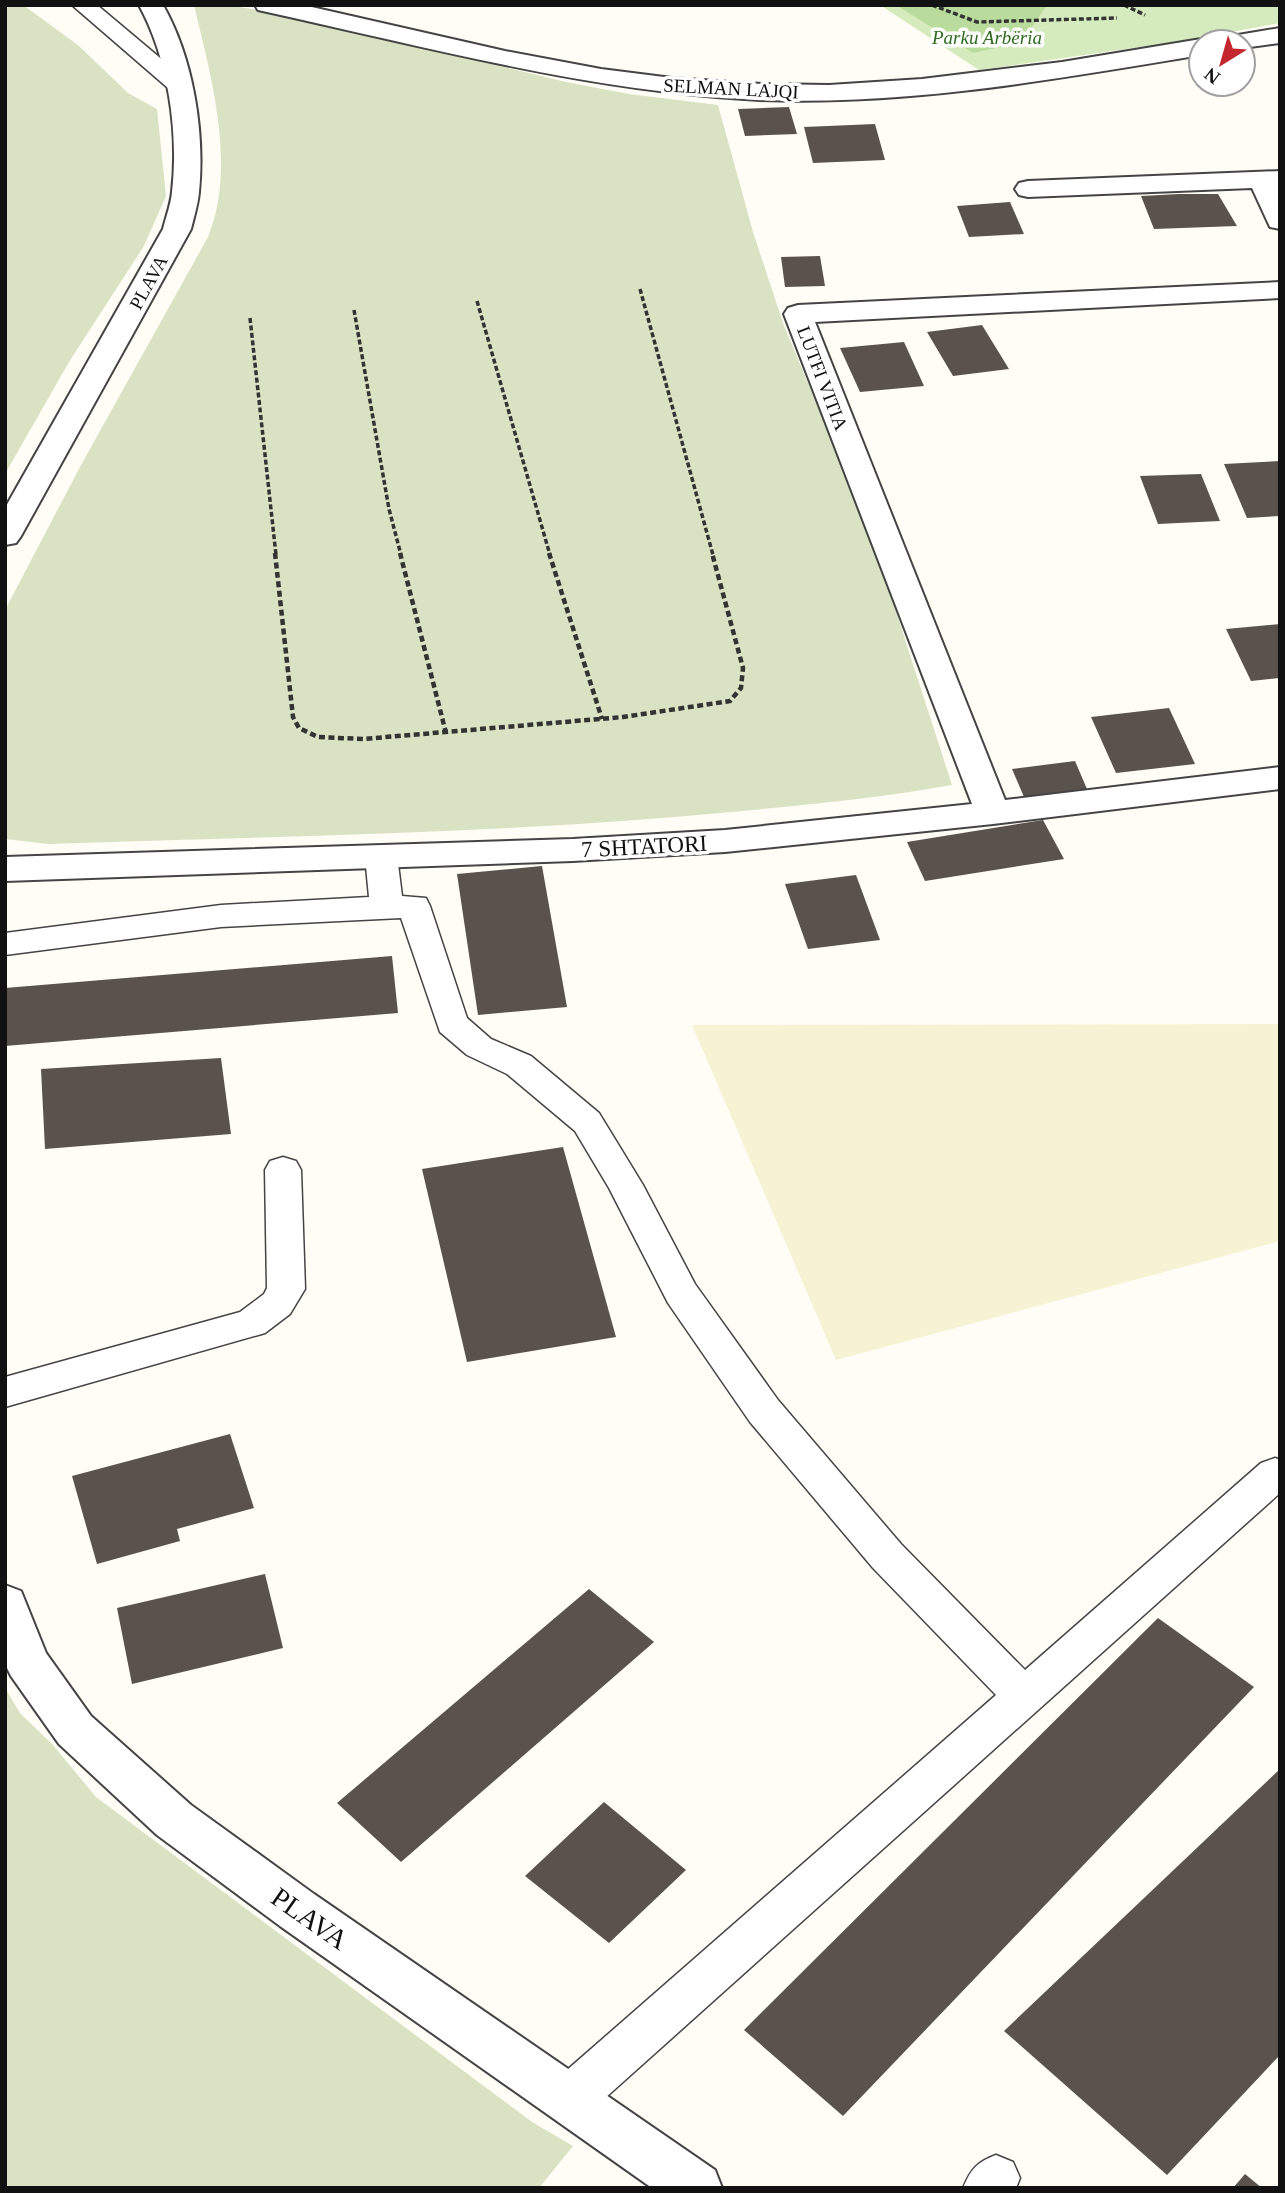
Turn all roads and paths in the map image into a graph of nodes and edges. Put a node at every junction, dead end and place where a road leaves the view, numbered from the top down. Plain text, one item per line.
1 (83, 5) edge
2 (151, 5) edge
3 (267, 5) edge
4 (932, 5) edge
5 (321, 10) edge
6 (1148, 16) dead end
7 (1138, 17) dead end
8 (1118, 18) dead end
9 (1280, 35) edge
10 (1257, 39) edge
11 (1187, 49) edge
12 (176, 83) junction
13 (1271, 179) edge
14 (1028, 189) dead end
15 (1280, 221) edge
16 (640, 289) dead end
17 (1280, 290) edge
18 (477, 301) dead end
19 (354, 310) dead end
20 (250, 318) dead end
21 (5, 536) edge
22 (601, 719) junction
23 (446, 733) junction
24 (1280, 778) edge
25 (993, 813) junction
26 (381, 856) junction
27 (5, 869) edge
28 (387, 908) junction
29 (5, 944) edge
30 (283, 1170) dead end
31 (5, 1392) edge
32 (1275, 1474) dead end
33 (5, 1604) edge
34 (1024, 1696) junction
35 (568, 2099) junction
36 (679, 2183) edge

1 - 12 lane
2 - 12 street, PLAVA
3 - 5 street, SELMAN LAJQI
4 - 8 path
5 - 11 street, SELMAN LAJQI
6 - 7 path
9 - 10 street
12 - 21 street, PLAVA
13 - 14 street
13 - 15 street
16 - 22 path
17 - 25 street, LUTFI VITIA
18 - 22 path
19 - 23 path
20 - 23 path
22 - 23 path
24 - 25 street, 7 SHTATORI
25 - 26 street, 7 SHTATORI
26 - 27 street, 7 SHTATORI
26 - 28 lane
28 - 29 lane
28 - 34 lane
30 - 31 lane
32 - 34 lane
33 - 35 street, PLAVA
34 - 35 lane
35 - 36 street, PLAVA

